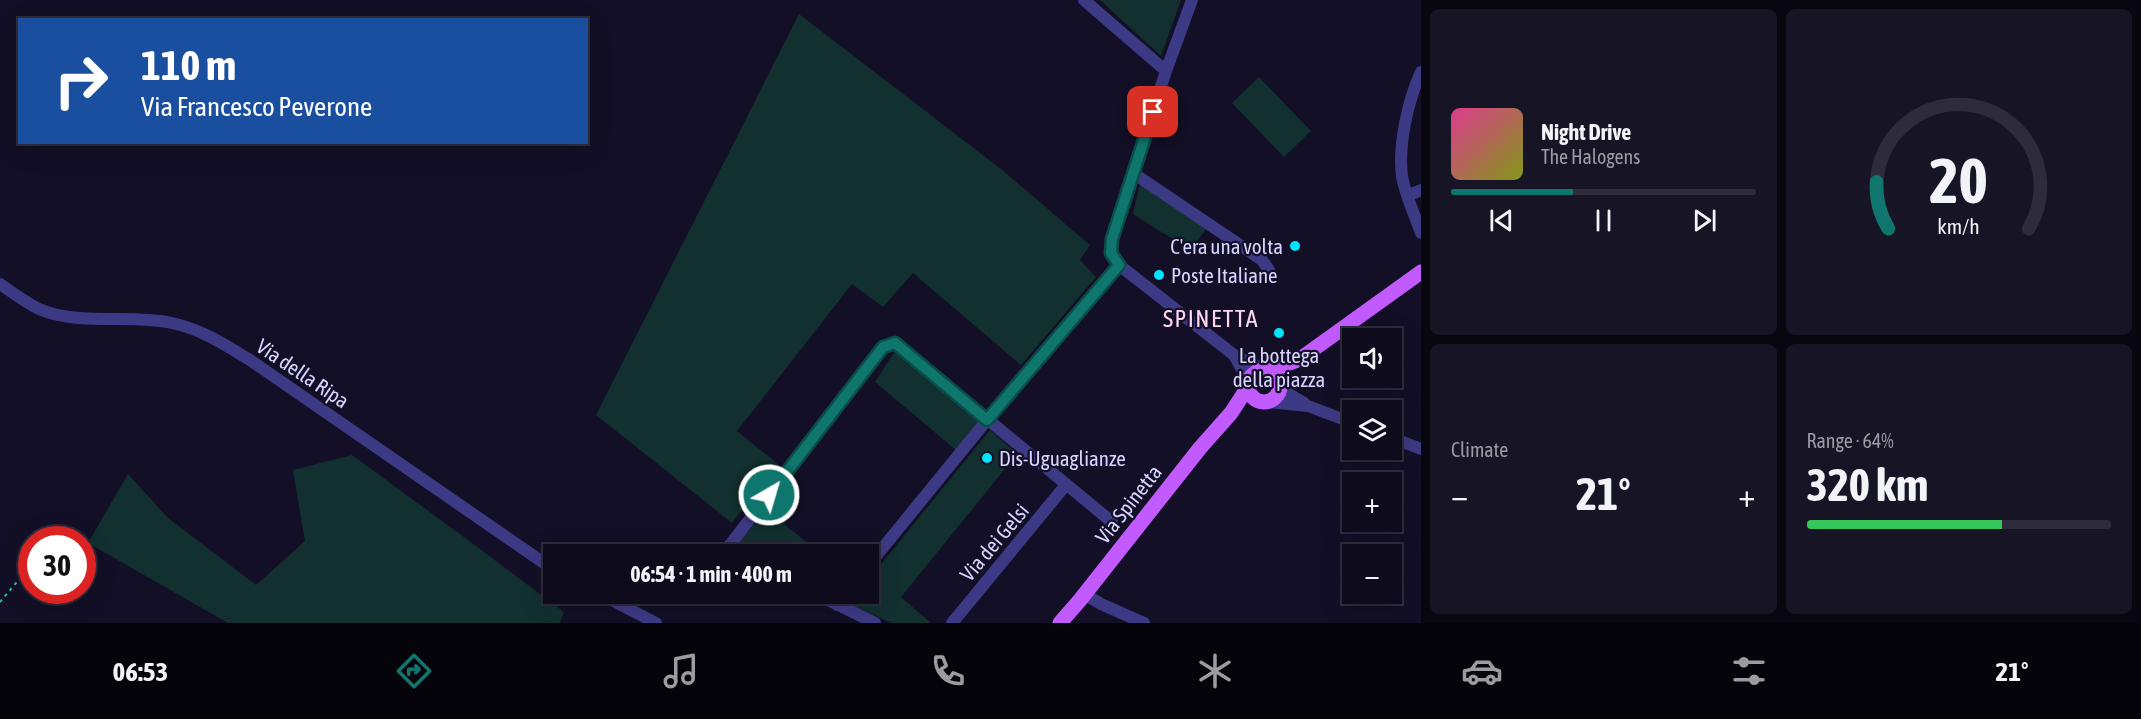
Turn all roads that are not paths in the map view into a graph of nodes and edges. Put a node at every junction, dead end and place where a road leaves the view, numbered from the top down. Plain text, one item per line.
1 (1084, 0) edge
2 (1192, 0) edge
3 (1166, 71) junction
4 (1421, 72) edge
5 (1133, 173) junction
6 (1421, 190) edge
7 (1408, 195) junction
8 (1421, 233) edge
9 (1119, 265) junction
10 (1269, 270) dead end
11 (1421, 272) edge
12 (0, 284) edge
13 (1234, 355) junction
14 (1300, 359) junction
15 (1267, 370) junction
16 (1248, 385) junction
17 (1280, 387) junction
18 (1265, 402) junction
19 (1308, 406) junction
20 (1231, 413) junction
21 (1342, 419) edge
22 (987, 420) junction
23 (1402, 442) edge
24 (1421, 449) edge
25 (1065, 486) junction
26 (1112, 522) dead end
27 (731, 544) edge
28 (879, 553) edge
29 (543, 562) edge
30 (1084, 594) junction
31 (619, 604) edge
32 (837, 604) edge
33 (656, 623) edge
34 (875, 623) edge
35 (952, 623) edge
36 (1060, 623) edge
37 (1144, 623) edge

1 - 3 street
2 - 3 street
3 - 5 street
4 - 7 street
5 - 9 street
5 - 10 street
6 - 7 street
7 - 8 street
9 - 13 street
9 - 22 street
11 - 14 main road
12 - 29 street, Via della Ripa
13 - 15 street
13 - 16 street
14 - 15 main road
14 - 17 main road
15 - 16 main road
15 - 17 main road
16 - 18 main road
16 - 20 main road, Via Spinetta
17 - 18 main road
17 - 19 street
18 - 19 street
18 - 20 main road, Via Spinetta
19 - 21 street
20 - 30 main road, Via Spinetta
22 - 25 street
22 - 27 street
22 - 28 street
23 - 24 street
25 - 26 street
25 - 35 street, Via dei Gelsi
30 - 36 main road, Via Spinetta
30 - 37 street
31 - 33 street
32 - 34 street

